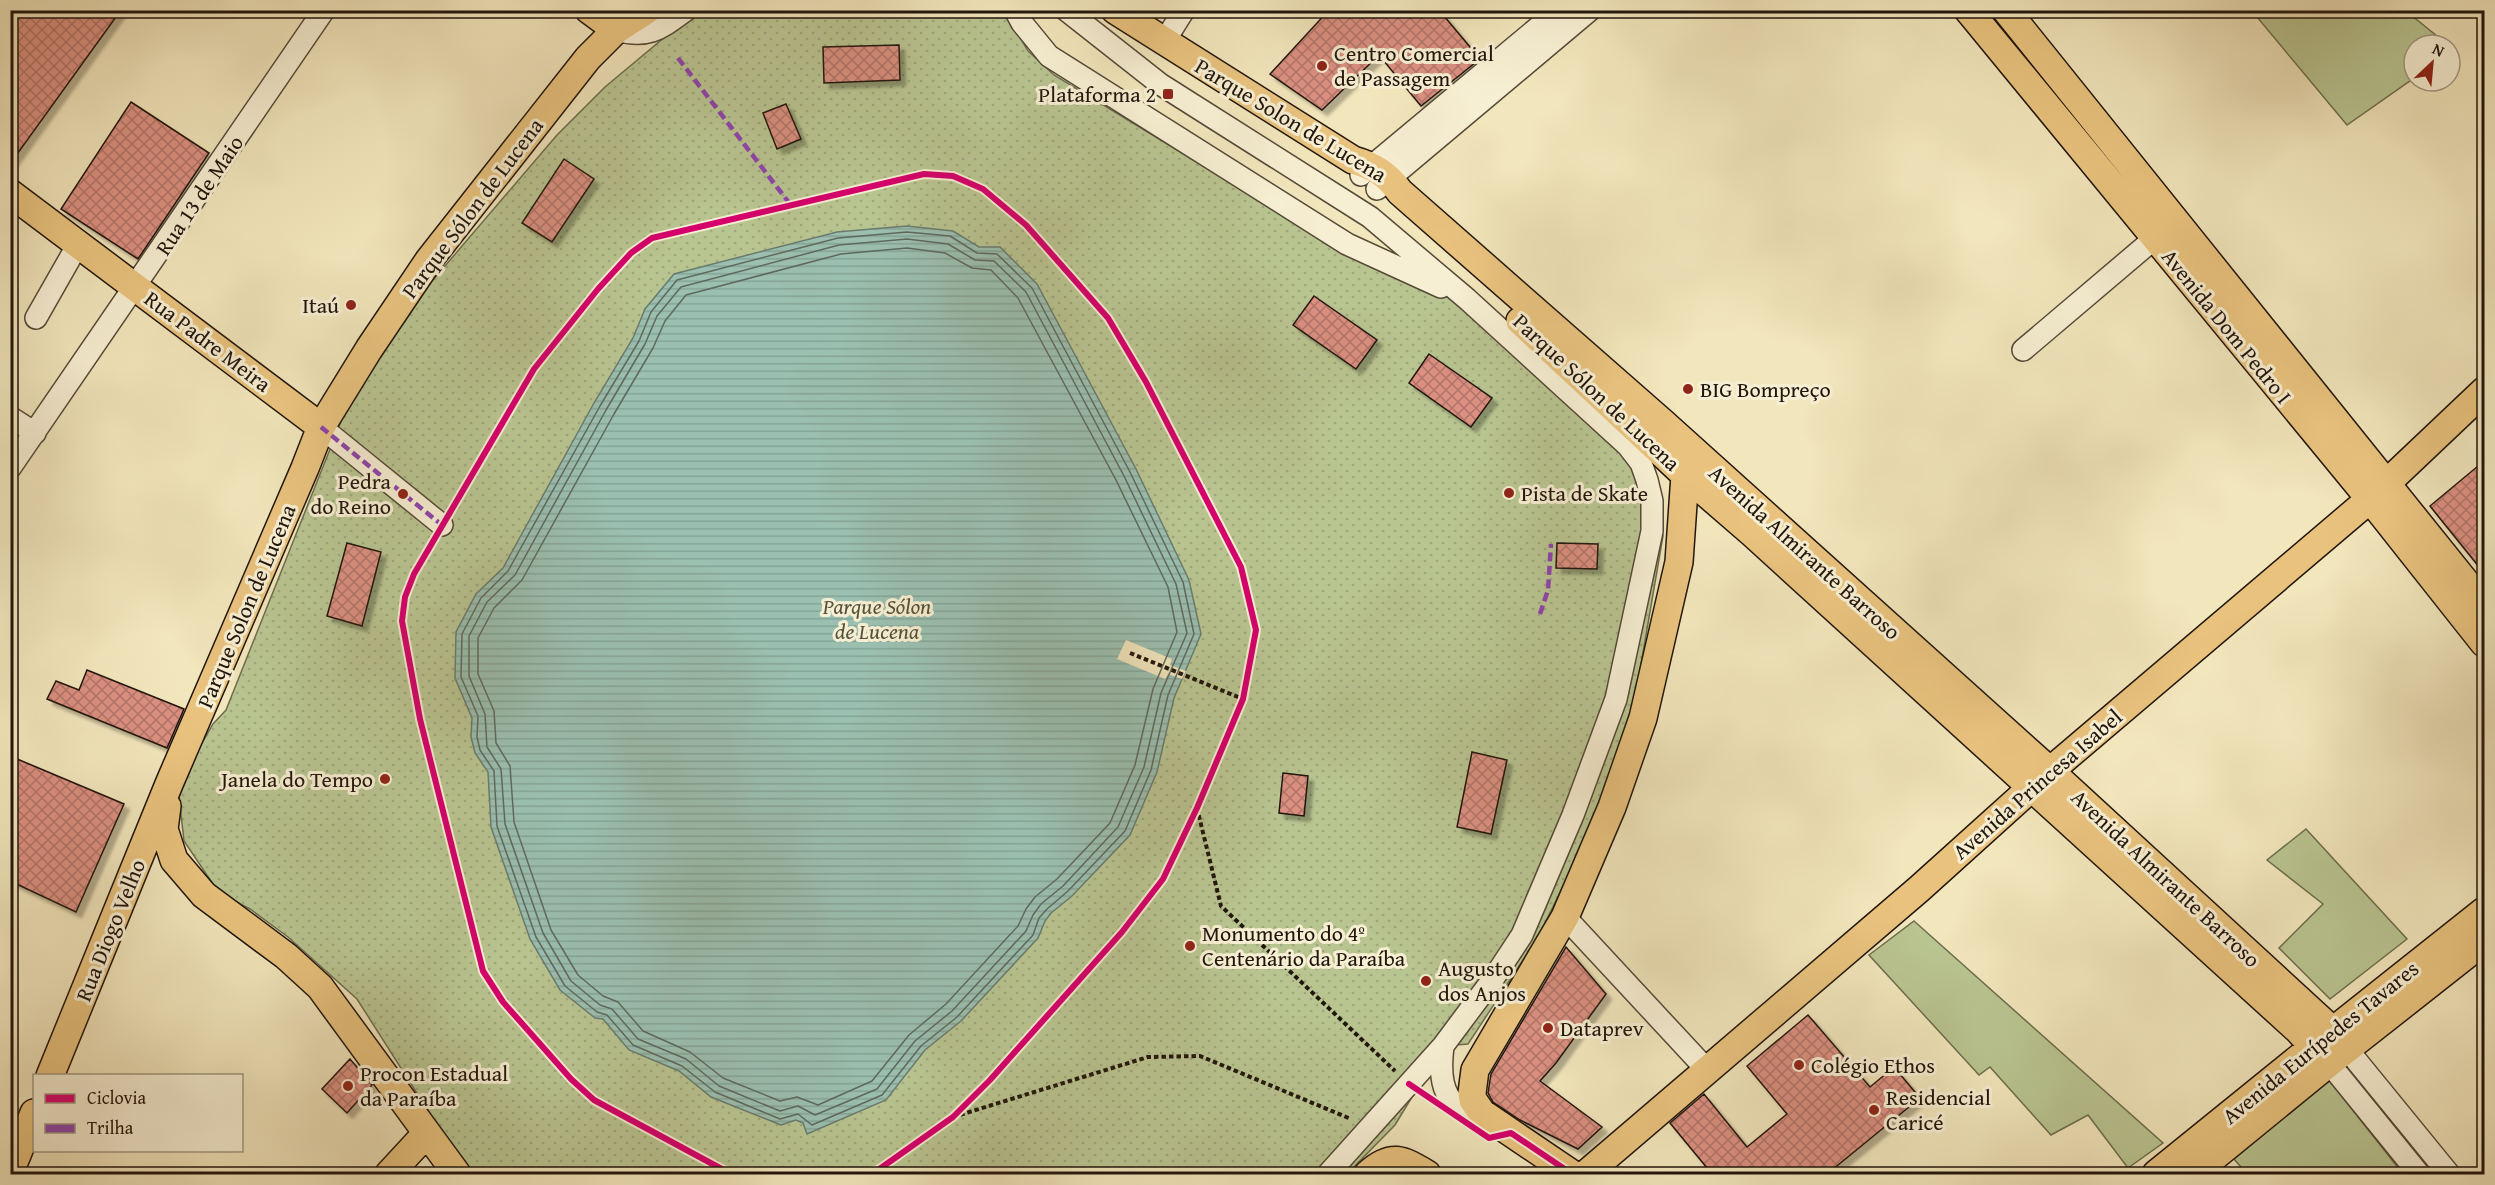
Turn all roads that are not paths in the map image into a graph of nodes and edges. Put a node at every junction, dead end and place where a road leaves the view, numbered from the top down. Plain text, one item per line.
1 (589, 10) edge
2 (647, 10) edge
3 (686, 10) edge
4 (1015, 10) edge
5 (1066, 10) edge
6 (1115, 10) edge
7 (1184, 10) edge
8 (1559, 10) edge
9 (1590, 10) edge
10 (1968, 10) edge
11 (2006, 10) edge
12 (316, 13) edge
13 (616, 30) junction
14 (1164, 42) junction
15 (1490, 80) junction
16 (1370, 173) junction
17 (10, 193) edge
18 (10, 207) edge
19 (2155, 238) junction
20 (86, 251) junction
21 (136, 287) junction
22 (1467, 299) junction
23 (36, 318) dead end
24 (2023, 350) dead end
25 (2484, 391) edge
26 (12, 420) edge
27 (321, 427) junction
28 (35, 433) junction
29 (1692, 466) junction
30 (10, 468) edge
31 (2379, 491) junction
32 (442, 525) dead end
33 (2484, 605) edge
34 (2484, 643) edge
35 (2040, 779) junction
36 (169, 784) junction
37 (2484, 911) edge
38 (1565, 917) junction
39 (2484, 941) edge
40 (1443, 1046) junction
41 (2331, 1047) junction
42 (1708, 1071) junction
43 (51, 1074) edge
44 (33, 1115) edge
45 (1511, 1133) junction
46 (426, 1134) junction
47 (1373, 1169) edge
48 (10, 1172) edge
49 (389, 1174) edge
50 (457, 1174) edge
51 (1327, 1174) edge
52 (1427, 1174) edge
53 (1572, 1174) edge
54 (1586, 1174) edge
55 (2156, 1174) edge
56 (2193, 1174) edge
57 (2419, 1174) edge
58 (2449, 1174) edge

1 - 13 main road
2 - 13 main road, Parque Sólon de Lucena
3 - 13 street
4 - 22 street
5 - 22 street
6 - 14 main road, Parque Solon de Lucena
7 - 14 street
8 - 15 street
9 - 15 street
10 - 19 main road, Avenida Dom Pedro I
11 - 31 main road, Avenida Dom Pedro I
12 - 21 street, Rua 13 de Maio
13 - 27 main road, Parque Sólon de Lucena
14 - 16 main road, Parque Solon de Lucena
15 - 16 street
16 - 29 main road, Parque Sólon de Lucena
17 - 20 main road, Rua Padre Meira
18 - 20 street, Rua Padre Meira
19 - 24 street
19 - 31 main road, Avenida Dom Pedro I
20 - 21 main road, Rua Padre Meira
20 - 23 street
21 - 27 main road, Rua Padre Meira
21 - 28 street, Rua 13 de Maio
22 - 40 street
25 - 31 main road, Avenida Princesa Isabel
26 - 28 street
27 - 32 street
27 - 36 main road, Parque Solon de Lucena
28 - 30 street, Rua 13 de Maio
29 - 35 main road, Avenida Almirante Barroso
29 - 38 main road, Parque Sólon de Lucena
31 - 33 main road, Avenida Dom Pedro I
31 - 34 main road, Avenida Dom Pedro I
31 - 35 main road, Avenida Princesa Isabel
35 - 41 main road, Avenida Almirante Barroso
35 - 42 main road, Avenida Princesa Isabel
36 - 43 main road, Rua Diogo Velho
36 - 46 main road
37 - 41 main road, Avenida Eurípedes Tavares
38 - 42 street
38 - 45 main road, Parque Sólon de Lucena
39 - 41 main road, Avenida Eurípedes Tavares
40 - 45 street
40 - 51 street
41 - 55 main road, Avenida Eurípedes Tavares
41 - 56 main road, Avenida Eurípedes Tavares
41 - 57 street, Avenida Almirante Barroso
41 - 58 street, Avenida Almirante Barroso
42 - 54 main road, Avenida Princesa Isabel
44 - 48 main road
45 - 53 main road, Parque Sólon de Lucena
46 - 49 main road
46 - 50 main road
47 - 51 street
47 - 52 main road

